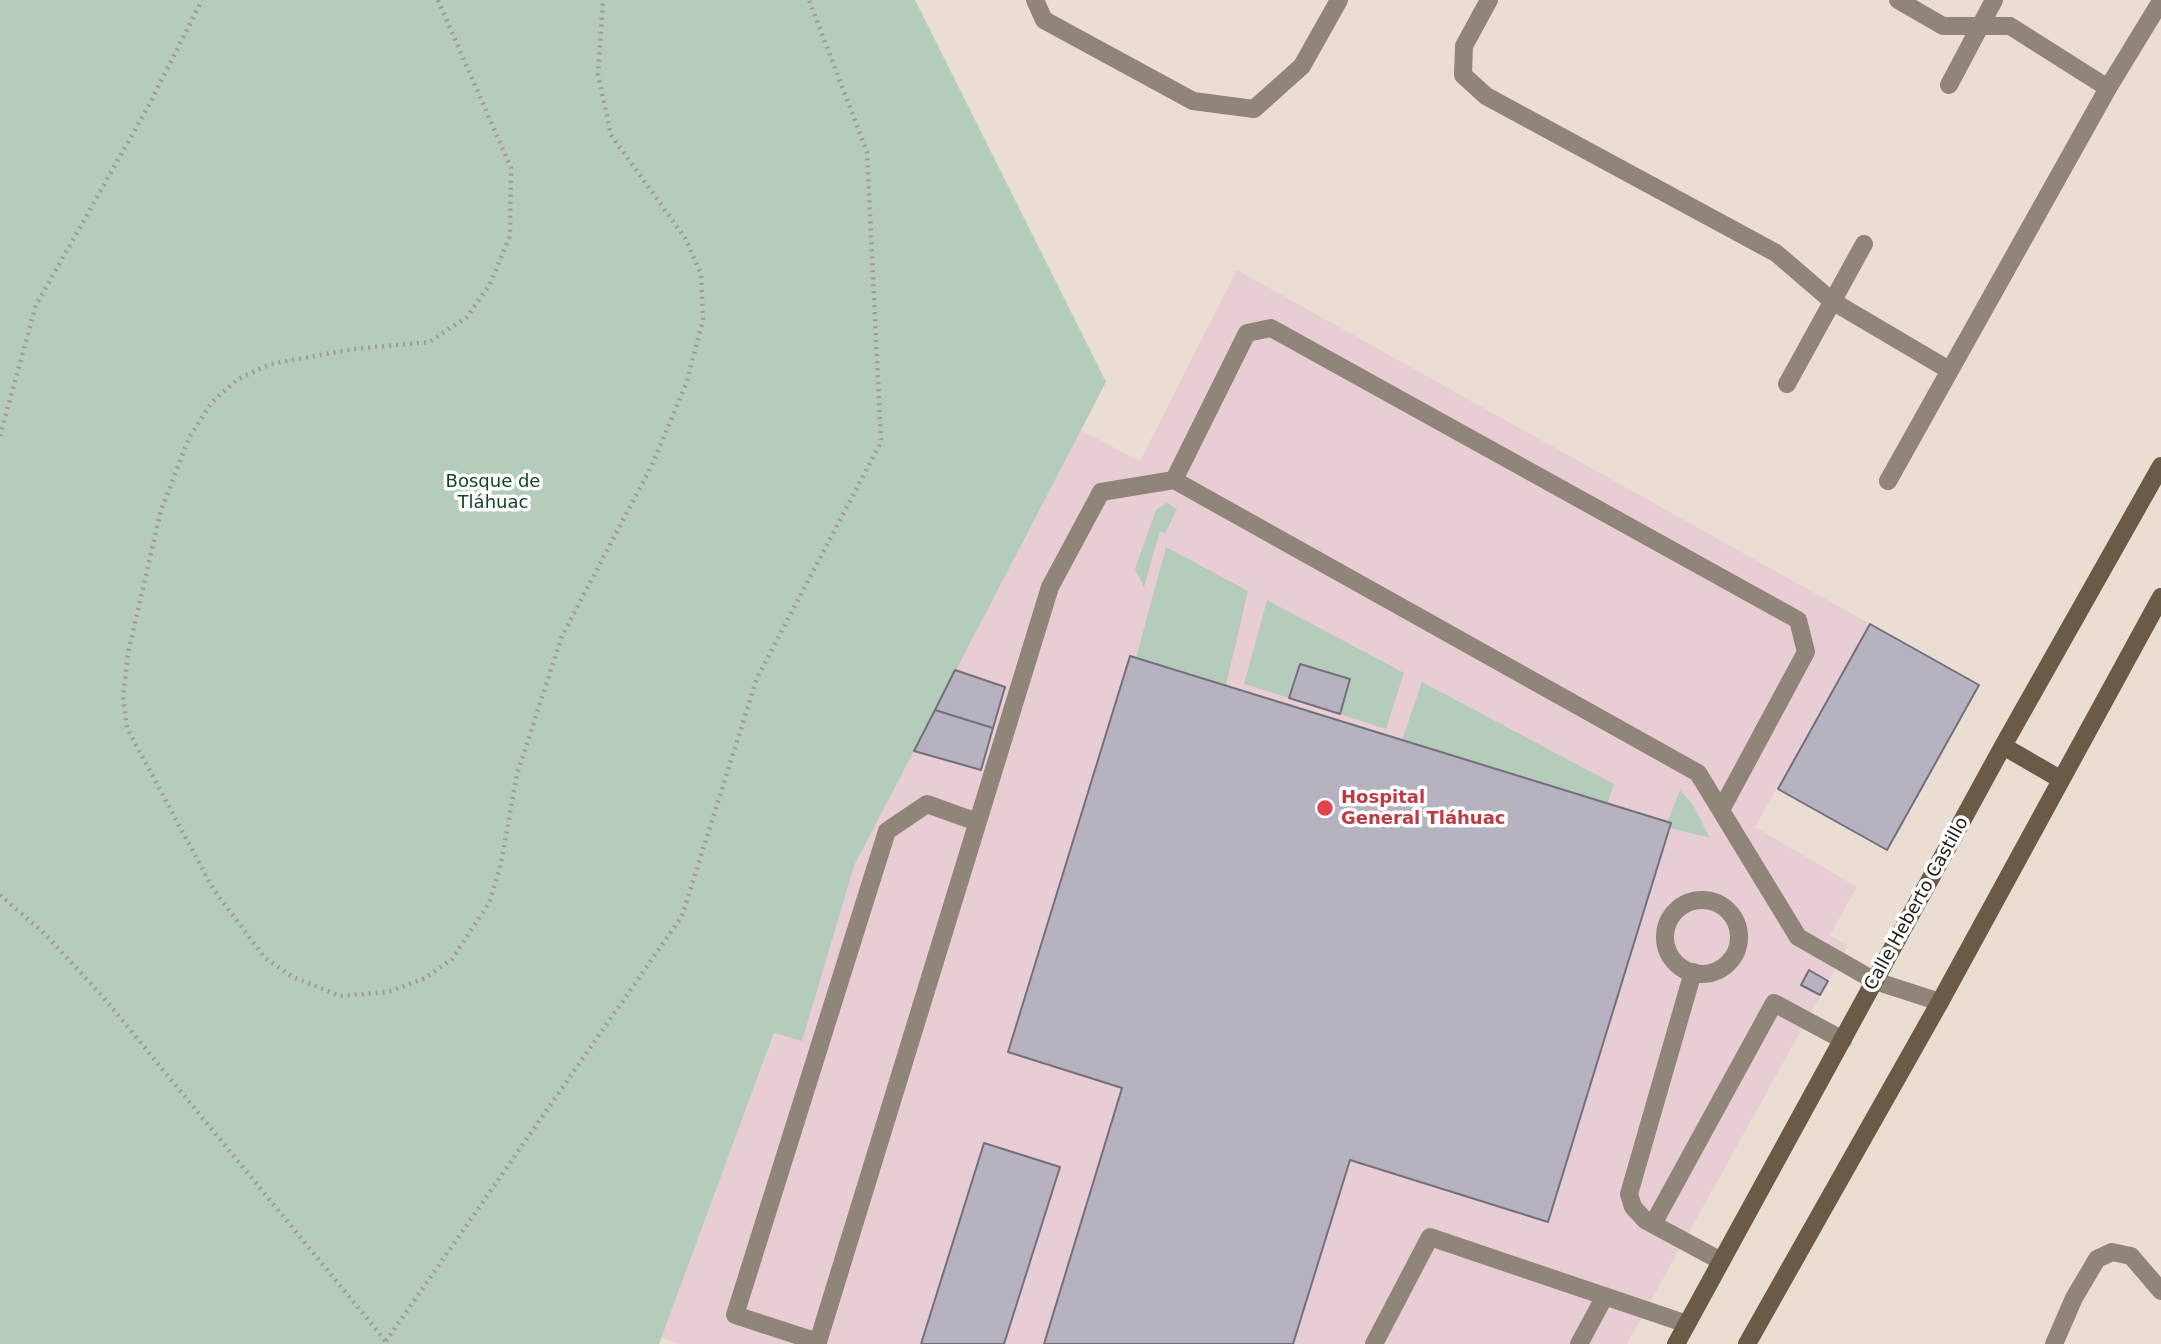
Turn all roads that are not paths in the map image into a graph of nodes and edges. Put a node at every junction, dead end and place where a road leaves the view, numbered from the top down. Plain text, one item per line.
1 (1035, 0) edge
2 (1339, 0) edge
3 (1489, 0) edge
4 (1898, 0) edge
5 (1994, 0) edge
6 (2161, 1) edge
7 (1979, 29) junction
8 (1949, 85) dead end
9 (2108, 88) junction
10 (1864, 244) dead end
11 (1832, 301) junction
12 (1949, 370) junction
13 (1787, 384) dead end
14 (2161, 466) edge
15 (1174, 480) junction
16 (1888, 481) dead end
17 (2161, 597) edge
18 (2003, 746) junction
19 (2060, 779) junction
20 (1721, 810) junction
21 (977, 822) junction
22 (1693, 972) junction
23 (1875, 981) junction
24 (1940, 1002) junction
25 (1843, 1040) junction
26 (1653, 1224) junction
27 (1721, 1261) junction
28 (2161, 1291) edge
29 (1605, 1296) junction
30 (1687, 1324) junction
31 (1374, 1344) edge
32 (1579, 1344) edge
33 (1676, 1344) edge
34 (1746, 1344) edge
35 (2054, 1344) edge

1 - 2 street
3 - 11 street
4 - 7 street
5 - 7 street
6 - 9 street
7 - 8 street
7 - 9 street
9 - 12 street
10 - 11 street
11 - 12 street
11 - 13 street
12 - 16 street
14 - 18 main road, Calle Heberto Castillo
15 - 20 street
15 - 20 street
15 - 21 street
17 - 19 main road
18 - 19 main road
18 - 23 main road, Calle Heberto Castillo
19 - 24 main road
20 - 23 street
21 - 21 street
22 - 22 street
22 - 26 street
23 - 24 street
23 - 25 main road, Calle Heberto Castillo
24 - 34 main road
25 - 26 street
25 - 27 main road, Calle Heberto Castillo
26 - 27 street
27 - 30 main road, Calle Heberto Castillo
28 - 35 street
29 - 30 street
29 - 31 street
29 - 32 street
30 - 33 main road, Calle Heberto Castillo

